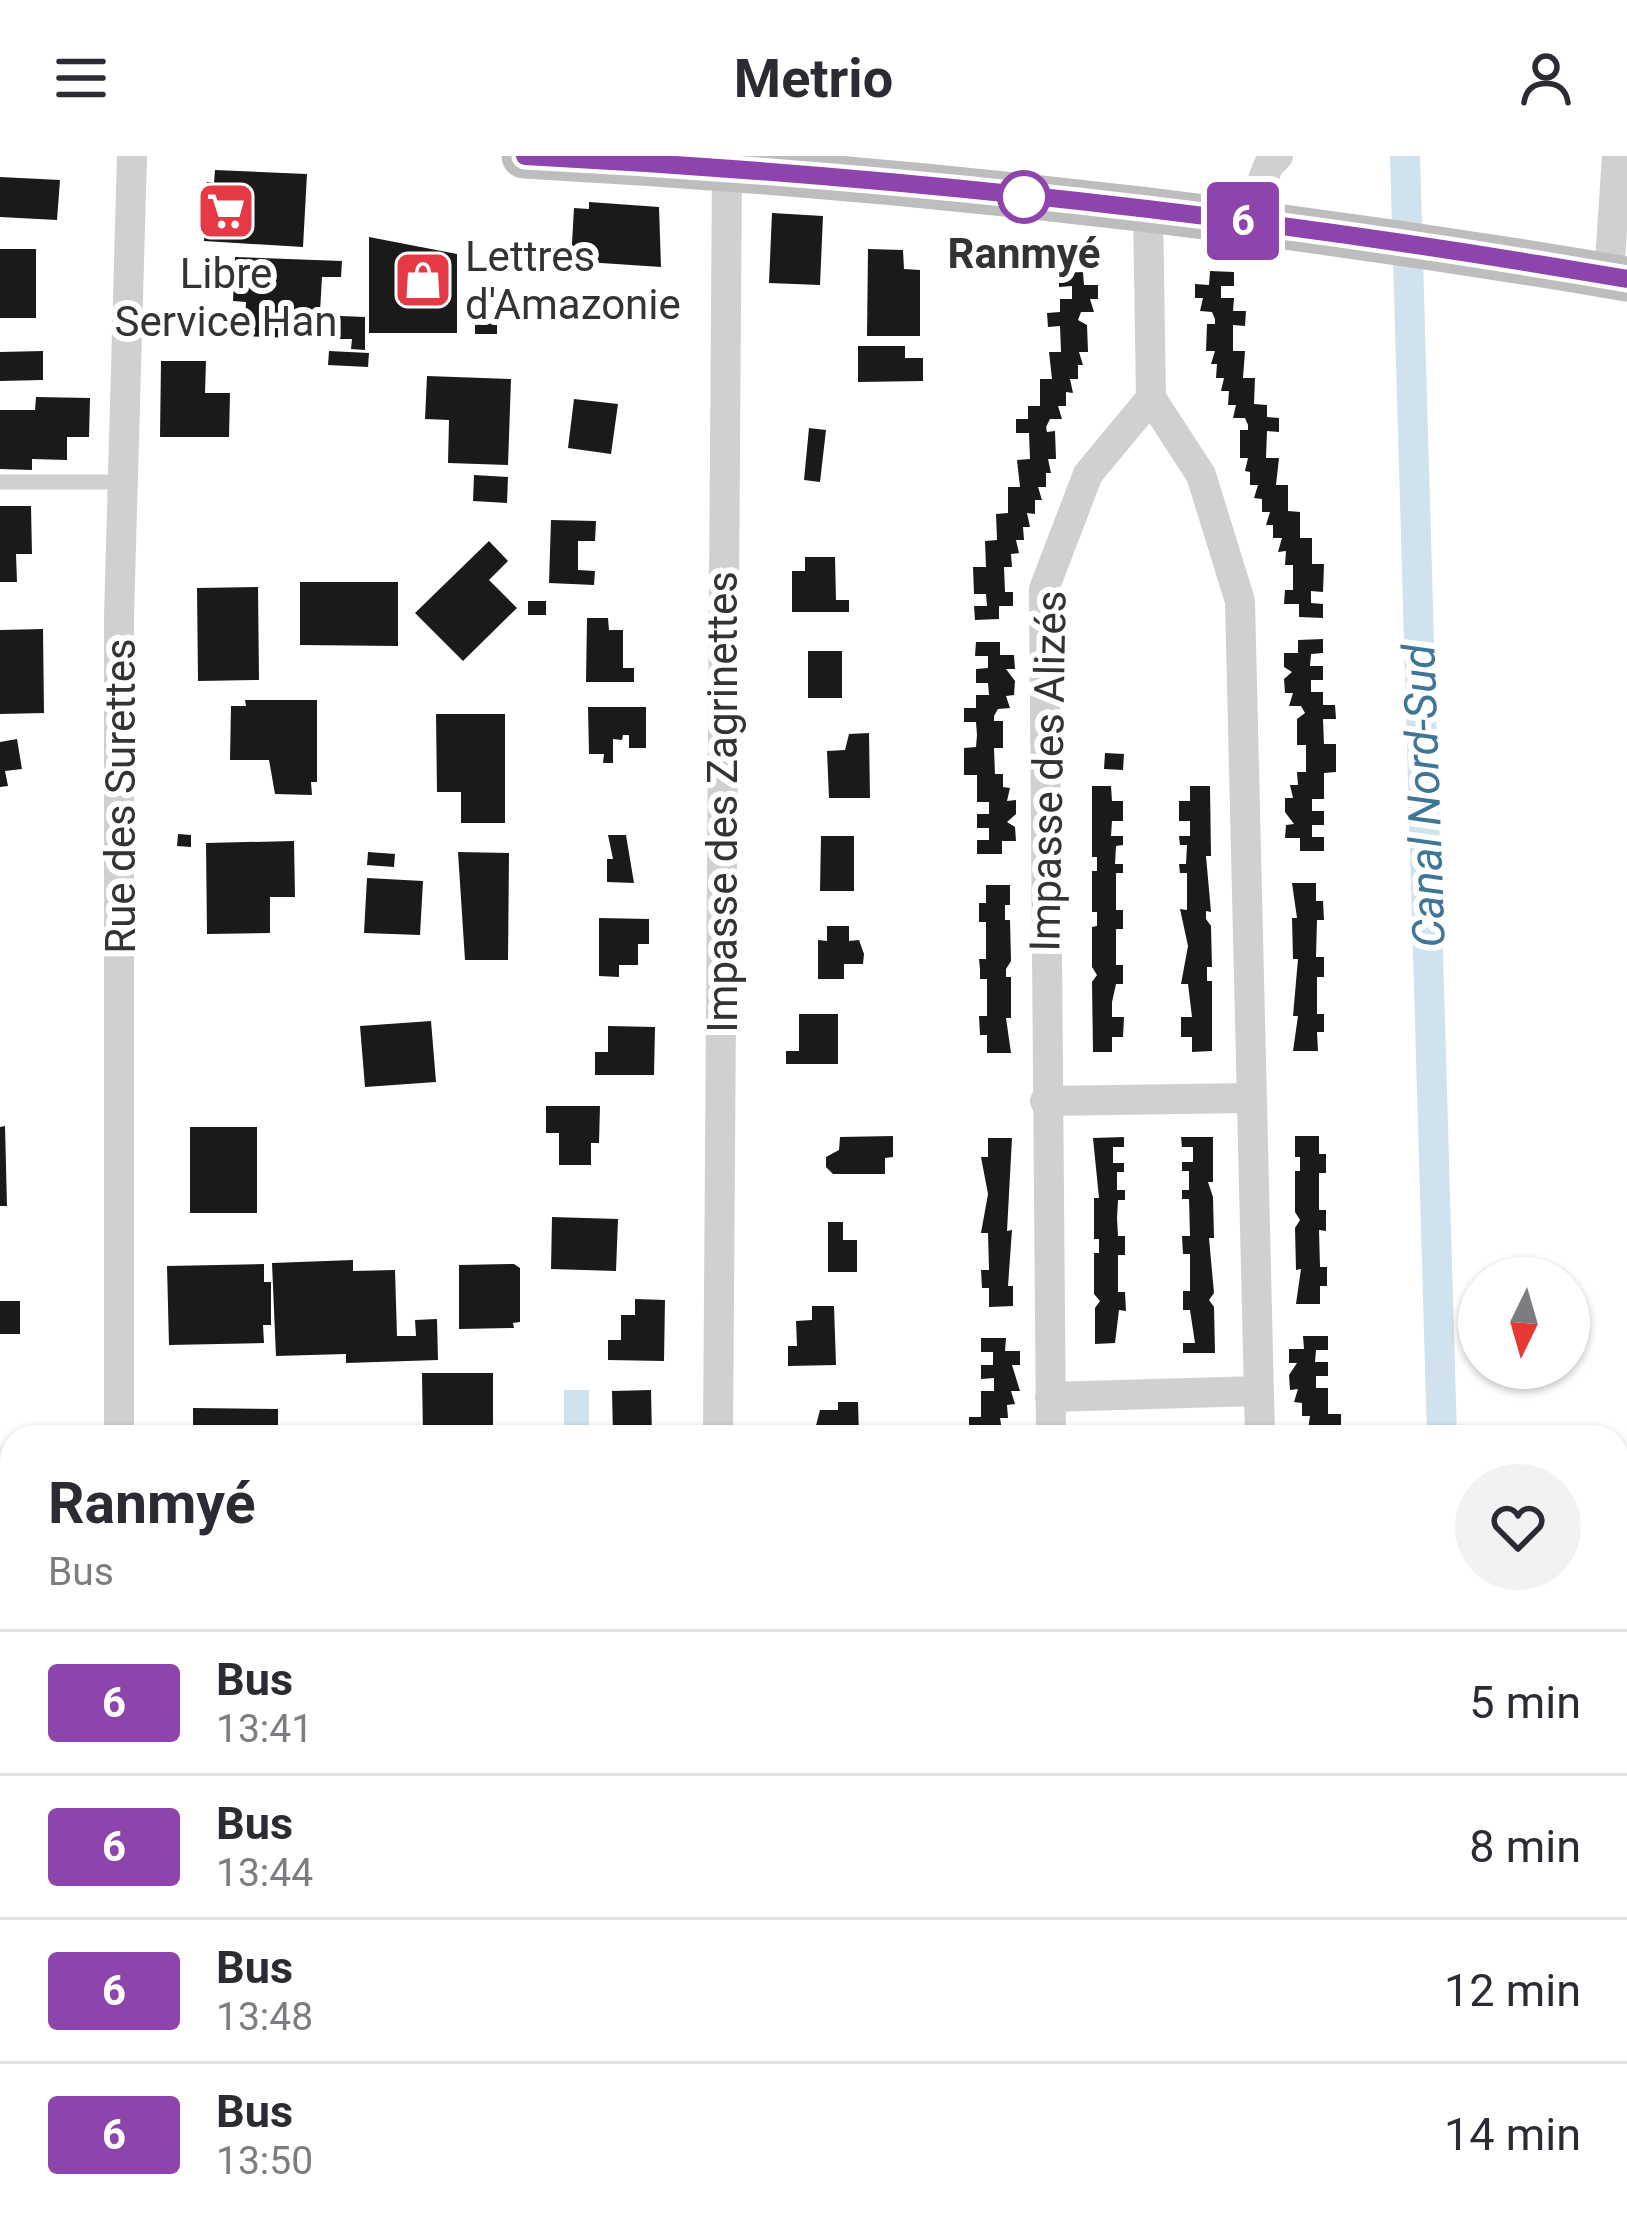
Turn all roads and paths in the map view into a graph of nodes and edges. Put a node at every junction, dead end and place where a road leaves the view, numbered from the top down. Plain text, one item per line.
1 (132, 156) edge
2 (524, 156) edge
3 (1278, 156) edge
4 (1617, 156) edge
5 (727, 167) junction
6 (1148, 210) junction
7 (1248, 221) junction
8 (1620, 227) edge
9 (1618, 278) edge
10 (1151, 398) junction
11 (0, 482) edge
12 (121, 482) junction
13 (1249, 1098) junction
14 (1045, 1101) junction
15 (1258, 1391) junction
16 (1050, 1397) junction
17 (119, 1425) edge
18 (718, 1425) edge
19 (1051, 1425) edge
20 (1259, 1425) edge

1 - 12 street, Rue des Surettes
2 - 5 main road
3 - 7 street
4 - 8 street
5 - 6 main road
5 - 18 street, Impasse des Zagrinettes
6 - 7 main road
6 - 10 street
7 - 9 main road
8 - 9 street
10 - 13 street
10 - 14 street, Impasse des Alizés
11 - 12 lane
12 - 17 street, Rue des Surettes
13 - 14 street
13 - 15 street
14 - 16 street, Impasse des Alizés
15 - 16 street
15 - 20 street
16 - 19 street, Impasse des Alizés

